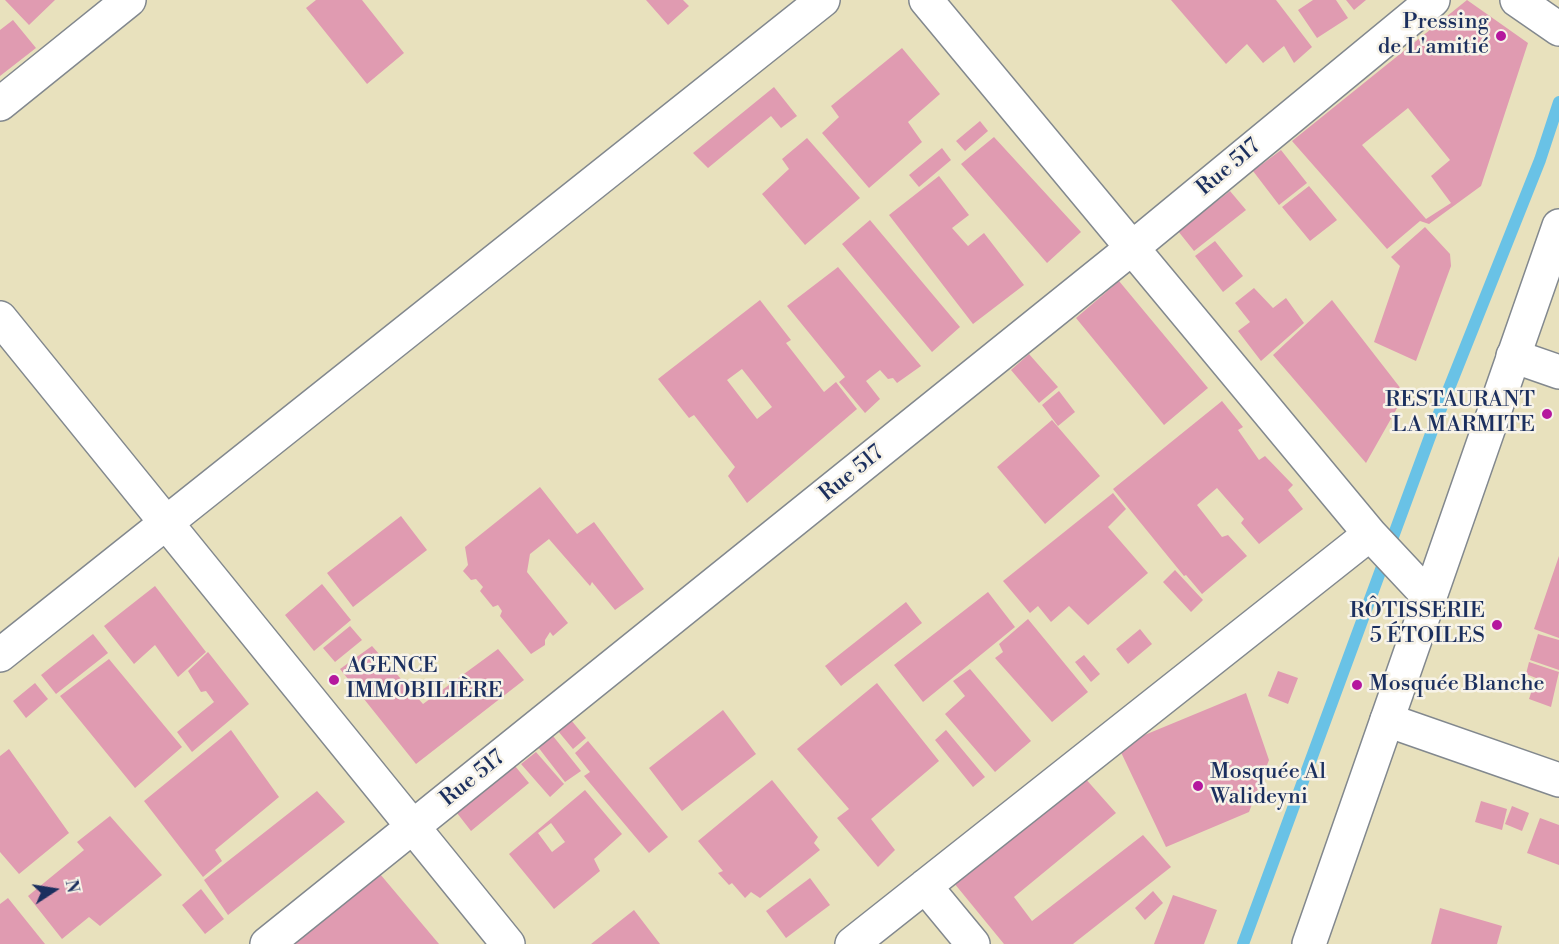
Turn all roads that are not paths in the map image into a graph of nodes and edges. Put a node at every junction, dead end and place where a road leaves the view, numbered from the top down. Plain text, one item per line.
1 (129, 0) edge
2 (823, 0) edge
3 (926, 0) edge
4 (1433, 0) edge
5 (1517, 0) edge
6 (1559, 29) edge
7 (0, 104) edge
8 (1559, 226) edge
9 (1132, 248) junction
10 (0, 318) edge
11 (1513, 356) junction
12 (1559, 372) edge
13 (166, 523) junction
14 (1370, 534) junction
15 (1430, 598) junction
16 (0, 655) edge
17 (1387, 720) junction
18 (1559, 780) edge
19 (413, 827) junction
20 (925, 886) junction
21 (267, 944) edge
22 (508, 944) edge
23 (852, 944) edge
24 (973, 944) edge
25 (1309, 944) edge

1 - 7 street
2 - 13 street
3 - 9 street
4 - 9 street, Rue 517
5 - 6 street
8 - 11 street
9 - 14 street
9 - 19 street, Rue 517
10 - 13 street
11 - 12 street
11 - 15 street
13 - 16 street
13 - 19 street
14 - 15 street
14 - 20 street
15 - 17 street
17 - 18 street
17 - 25 street
19 - 21 street, Rue 517
19 - 22 street
20 - 23 street
20 - 24 street

